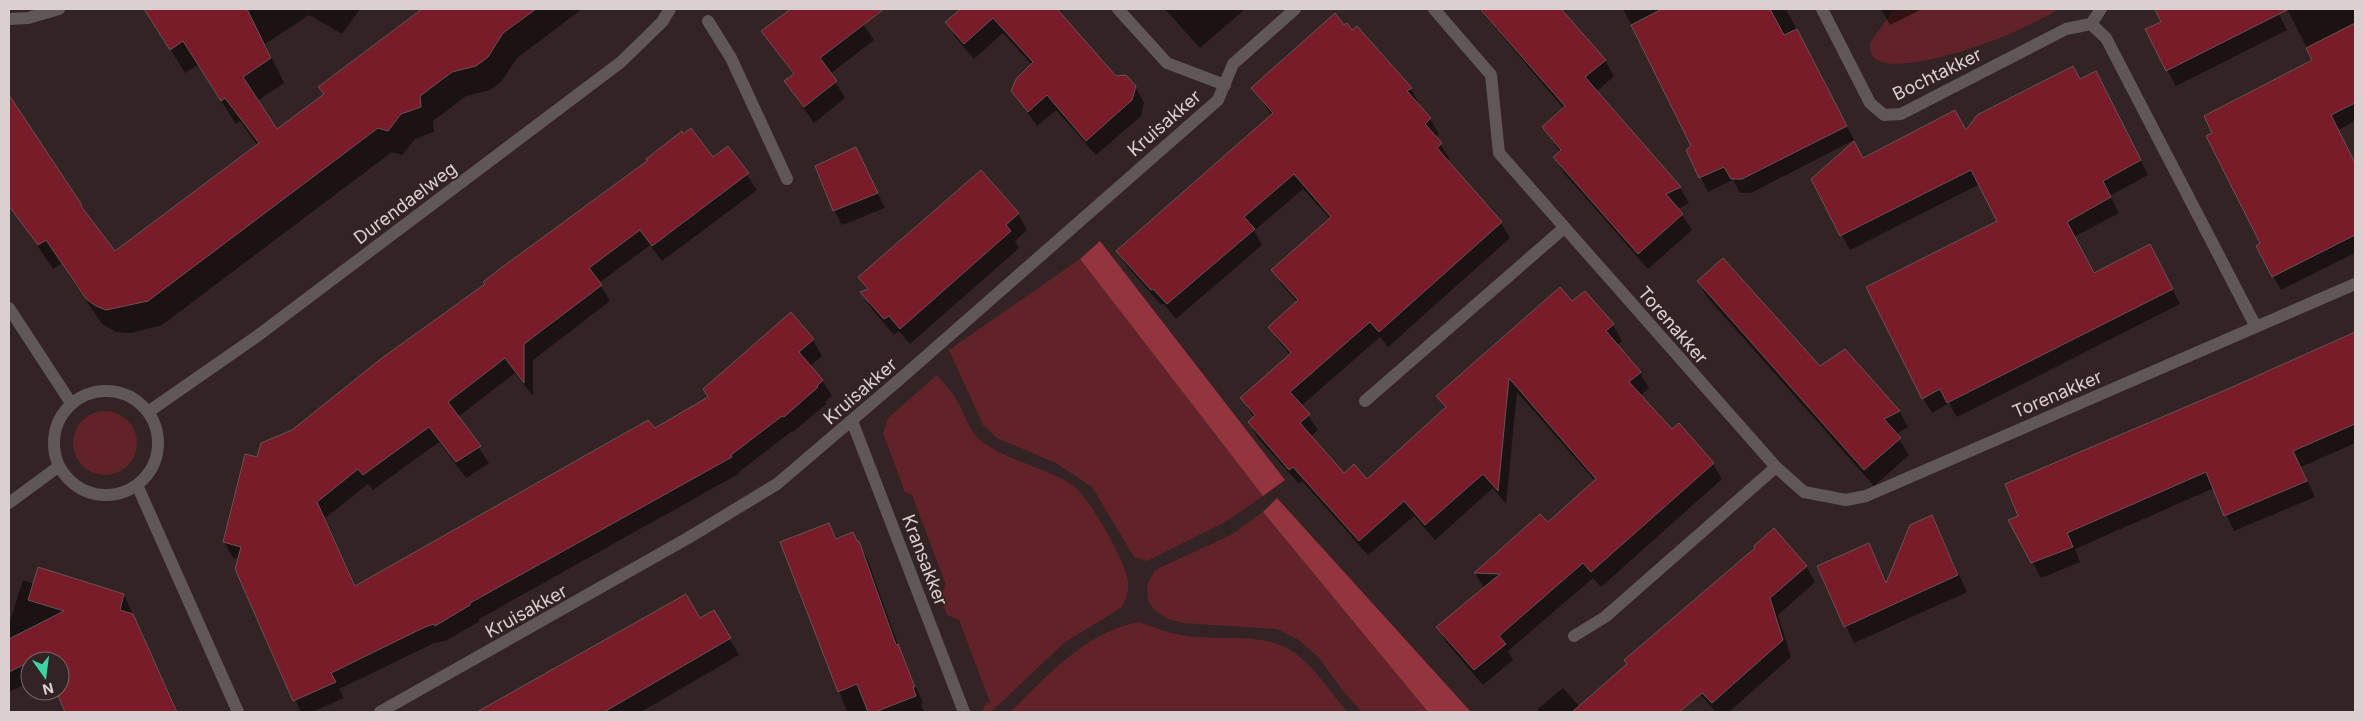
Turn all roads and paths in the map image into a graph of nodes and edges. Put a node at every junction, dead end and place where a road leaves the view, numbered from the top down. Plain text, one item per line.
1 (59, 9) edge
2 (670, 9) edge
3 (1118, 9) edge
4 (1295, 9) edge
5 (1434, 9) edge
6 (1822, 9) edge
7 (2101, 9) edge
8 (9, 19) edge
9 (708, 21) dead end
10 (2091, 24) junction
11 (1225, 85) junction
12 (787, 179) dead end
13 (1564, 228) junction
14 (2355, 284) edge
15 (9, 308) edge
16 (2256, 326) junction
17 (1365, 400) dead end
18 (71, 403) junction
19 (148, 412) junction
20 (852, 421) junction
21 (58, 467) junction
22 (1776, 467) junction
23 (137, 485) junction
24 (9, 503) edge
25 (1574, 636) dead end
26 (238, 712) edge
27 (380, 712) edge
28 (964, 712) edge

1 - 8 street
2 - 19 street, Durendaelweg
3 - 11 street
4 - 11 street, Kruisakker
5 - 13 street, Torenakker
6 - 10 street, Bochtakker
7 - 10 street
9 - 12 street
10 - 16 street
11 - 20 street, Kruisakker
13 - 17 street
13 - 22 street, Torenakker
14 - 16 street, Torenakker
15 - 18 street
16 - 22 street, Torenakker
18 - 19 street
18 - 21 street
19 - 23 street
20 - 27 street, Kruisakker
20 - 28 street, Kransakker
21 - 23 street
21 - 24 street
22 - 25 street
23 - 26 street

